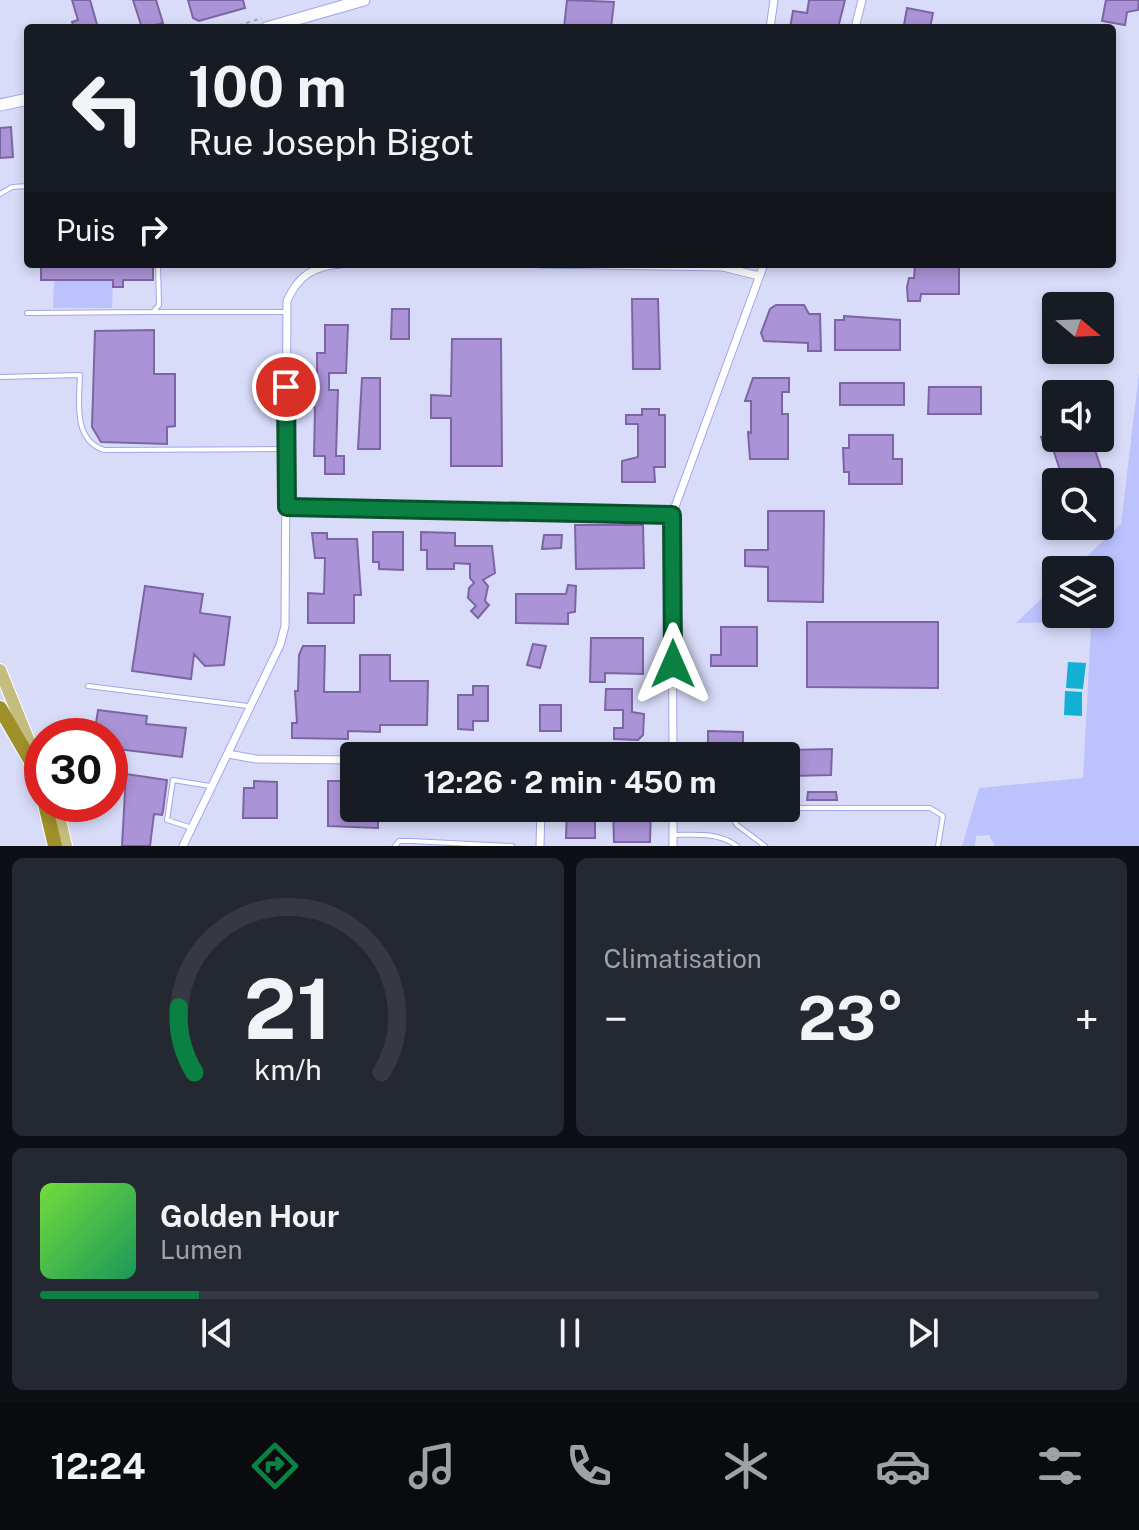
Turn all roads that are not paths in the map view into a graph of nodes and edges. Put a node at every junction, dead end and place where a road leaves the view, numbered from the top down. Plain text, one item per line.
1 (364, 0) edge
2 (774, 0) edge
3 (862, 0) edge
4 (280, 24) edge
5 (771, 24) edge
6 (856, 24) edge
7 (24, 100) edge
8 (0, 105) edge
9 (24, 186) edge
10 (0, 194) edge
11 (158, 268) edge
12 (318, 268) edge
13 (727, 268) edge
14 (762, 268) edge
15 (759, 276) junction
16 (153, 312) junction
17 (286, 312) junction
18 (27, 313) dead end
19 (0, 377) edge
20 (286, 449) junction
21 (287, 507) junction
22 (672, 515) junction
23 (0, 657) edge
24 (0, 670) edge
25 (88, 686) dead end
26 (251, 707) junction
27 (0, 708) edge
28 (25, 718) edge
29 (24, 730) edge
30 (673, 742) edge
31 (24, 749) edge
32 (228, 754) junction
33 (340, 760) edge
34 (212, 787) junction
35 (800, 808) edge
36 (54, 822) edge
37 (541, 822) edge
38 (673, 822) edge
39 (735, 822) edge
40 (192, 828) junction
41 (673, 835) junction
42 (60, 846) edge
43 (183, 846) edge
44 (395, 846) edge
45 (512, 846) edge
46 (540, 846) edge
47 (673, 846) edge
48 (737, 846) edge
49 (765, 846) edge
50 (938, 846) edge

1 - 4 street
2 - 5 street
3 - 6 street
7 - 8 street
9 - 10 lane
11 - 16 lane
12 - 17 street
13 - 15 street
14 - 15 street
15 - 22 street
16 - 17 lane
16 - 18 lane
17 - 20 street
19 - 20 lane
20 - 21 street
21 - 22 street
21 - 26 street
22 - 30 street
23 - 28 main road
24 - 29 main road
25 - 26 lane
26 - 32 street
27 - 31 highway
32 - 33 street
32 - 34 street
34 - 40 street
34 - 40 lane
35 - 50 lane
36 - 42 highway
37 - 46 street
38 - 41 street
39 - 49 lane
40 - 43 street
41 - 47 street
41 - 48 lane
44 - 45 lane

